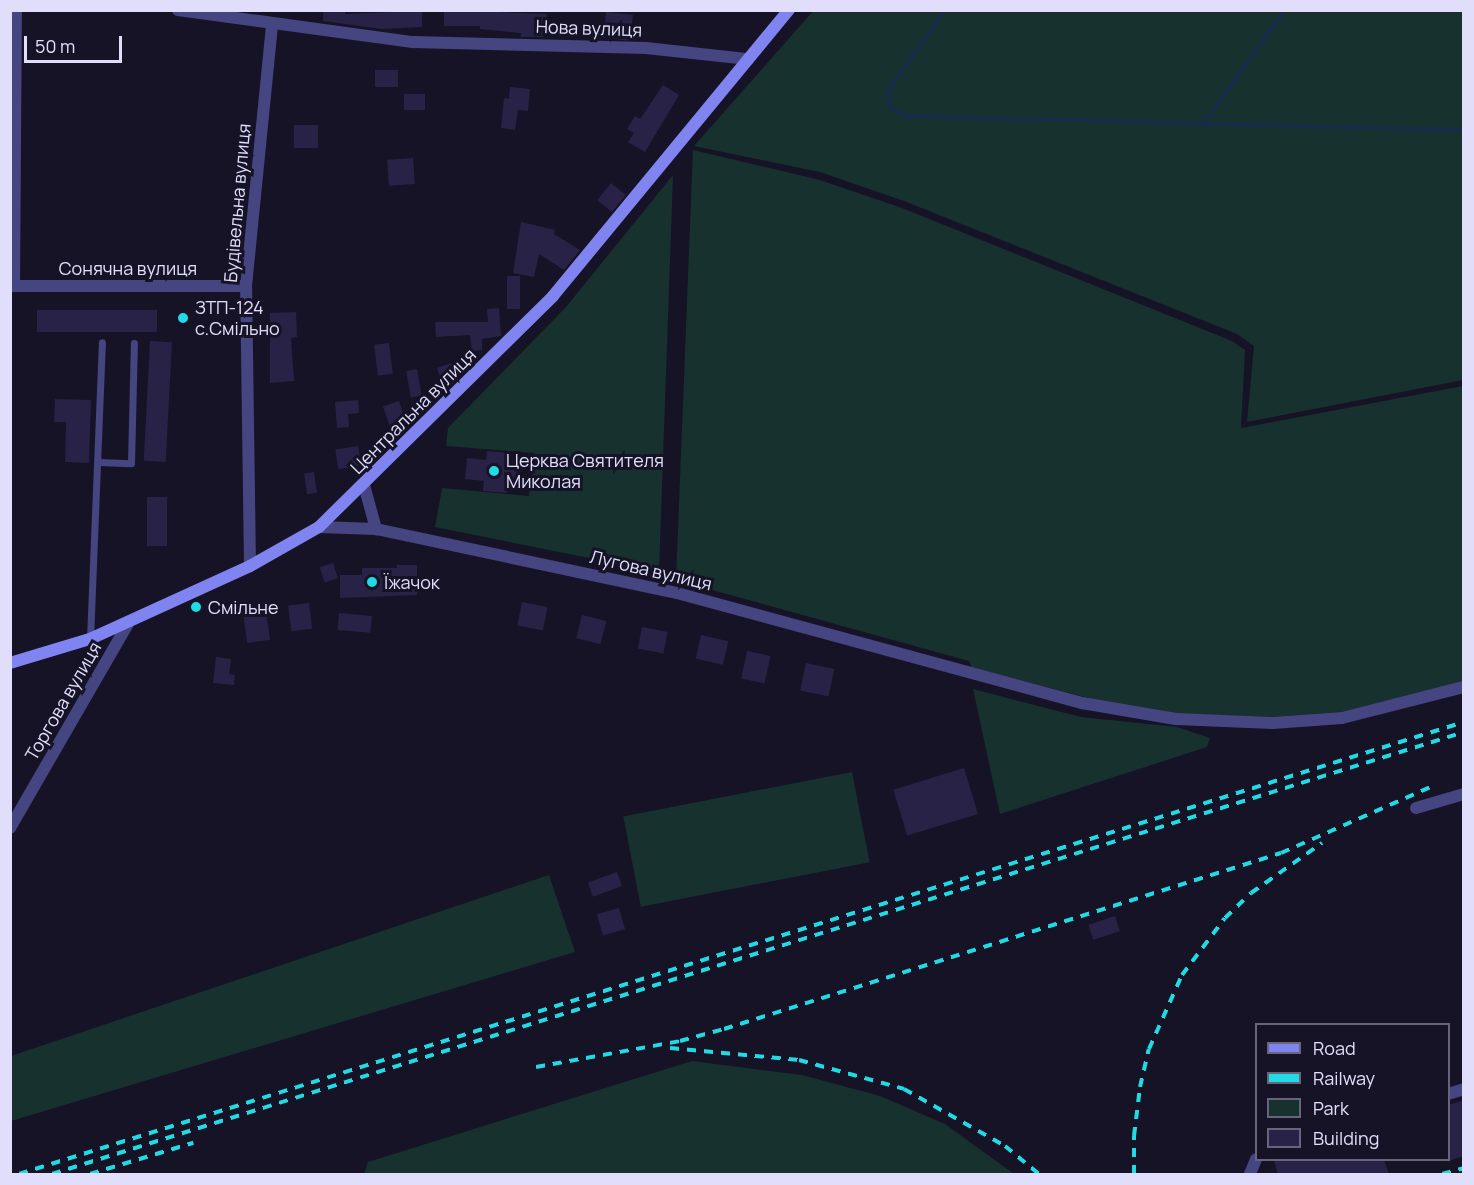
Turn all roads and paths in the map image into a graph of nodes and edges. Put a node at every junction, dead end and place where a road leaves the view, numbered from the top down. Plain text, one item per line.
1 (16, 10) edge
2 (178, 10) edge
3 (789, 10) edge
4 (272, 25) junction
5 (748, 60) junction
6 (12, 286) edge
7 (246, 286) junction
8 (102, 342) dead end
9 (134, 343) dead end
10 (98, 462) junction
11 (364, 485) junction
12 (319, 527) junction
13 (376, 529) junction
14 (250, 566) junction
15 (129, 622) junction
16 (90, 639) junction
17 (10, 663) edge
18 (1464, 687) edge
19 (1464, 794) edge
20 (1416, 808) dead end
21 (10, 828) edge

1 - 6 street
2 - 4 street, Нова вулиця
3 - 5 street, Центральна вулиця
4 - 5 street, Нова вулиця
4 - 7 street, Будівельна вулиця
5 - 11 street, Центральна вулиця
6 - 7 street, Сонячна вулиця
7 - 14 street, Будівельна вулиця
8 - 10 lane
9 - 10 lane
10 - 16 lane
11 - 12 street, Центральна вулиця
11 - 13 street
12 - 13 street, Лугова вулиця
12 - 14 street, Центральна вулиця
13 - 18 street, Лугова вулиця
14 - 15 street, Центральна вулиця
15 - 16 street, Центральна вулиця
15 - 21 street, Торгова вулиця
16 - 17 street, Центральна вулиця
19 - 20 street

